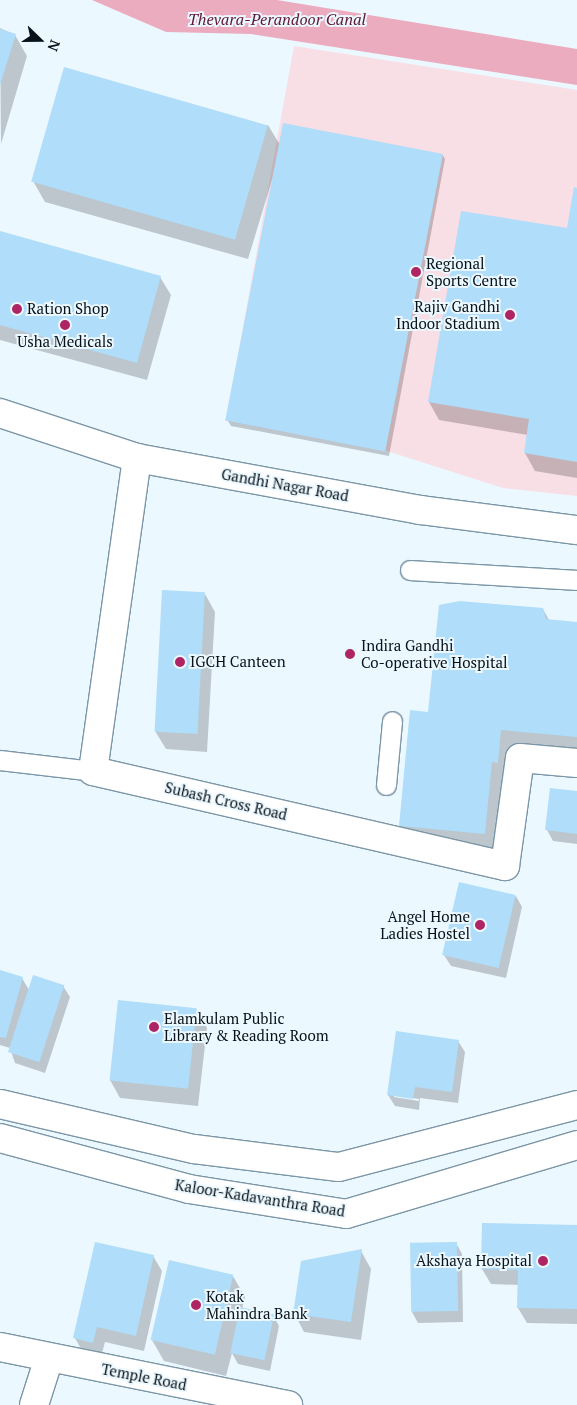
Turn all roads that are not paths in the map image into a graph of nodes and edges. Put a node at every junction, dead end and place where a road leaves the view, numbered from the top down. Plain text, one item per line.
1 (0, 413) edge
2 (137, 458) junction
3 (577, 530) edge
4 (410, 570) dead end
5 (577, 580) edge
6 (392, 721) dead end
7 (0, 760) edge
8 (577, 763) edge
9 (93, 771) junction
10 (386, 785) dead end
11 (0, 1104) edge
12 (577, 1106) edge
13 (0, 1138) edge
14 (577, 1145) edge
15 (0, 1347) edge
16 (49, 1358) junction
17 (34, 1405) edge
18 (288, 1405) edge

1 - 2 street, Gandhi Nagar Road
2 - 3 street, Gandhi Nagar Road
2 - 9 street
4 - 5 lane
6 - 10 lane
7 - 9 lane
8 - 9 street, Subash Cross Road
11 - 12 street
13 - 14 street, Kaloor-Kadavanthra Road
15 - 16 street, Temple Road
16 - 17 street
16 - 18 street, Temple Road

